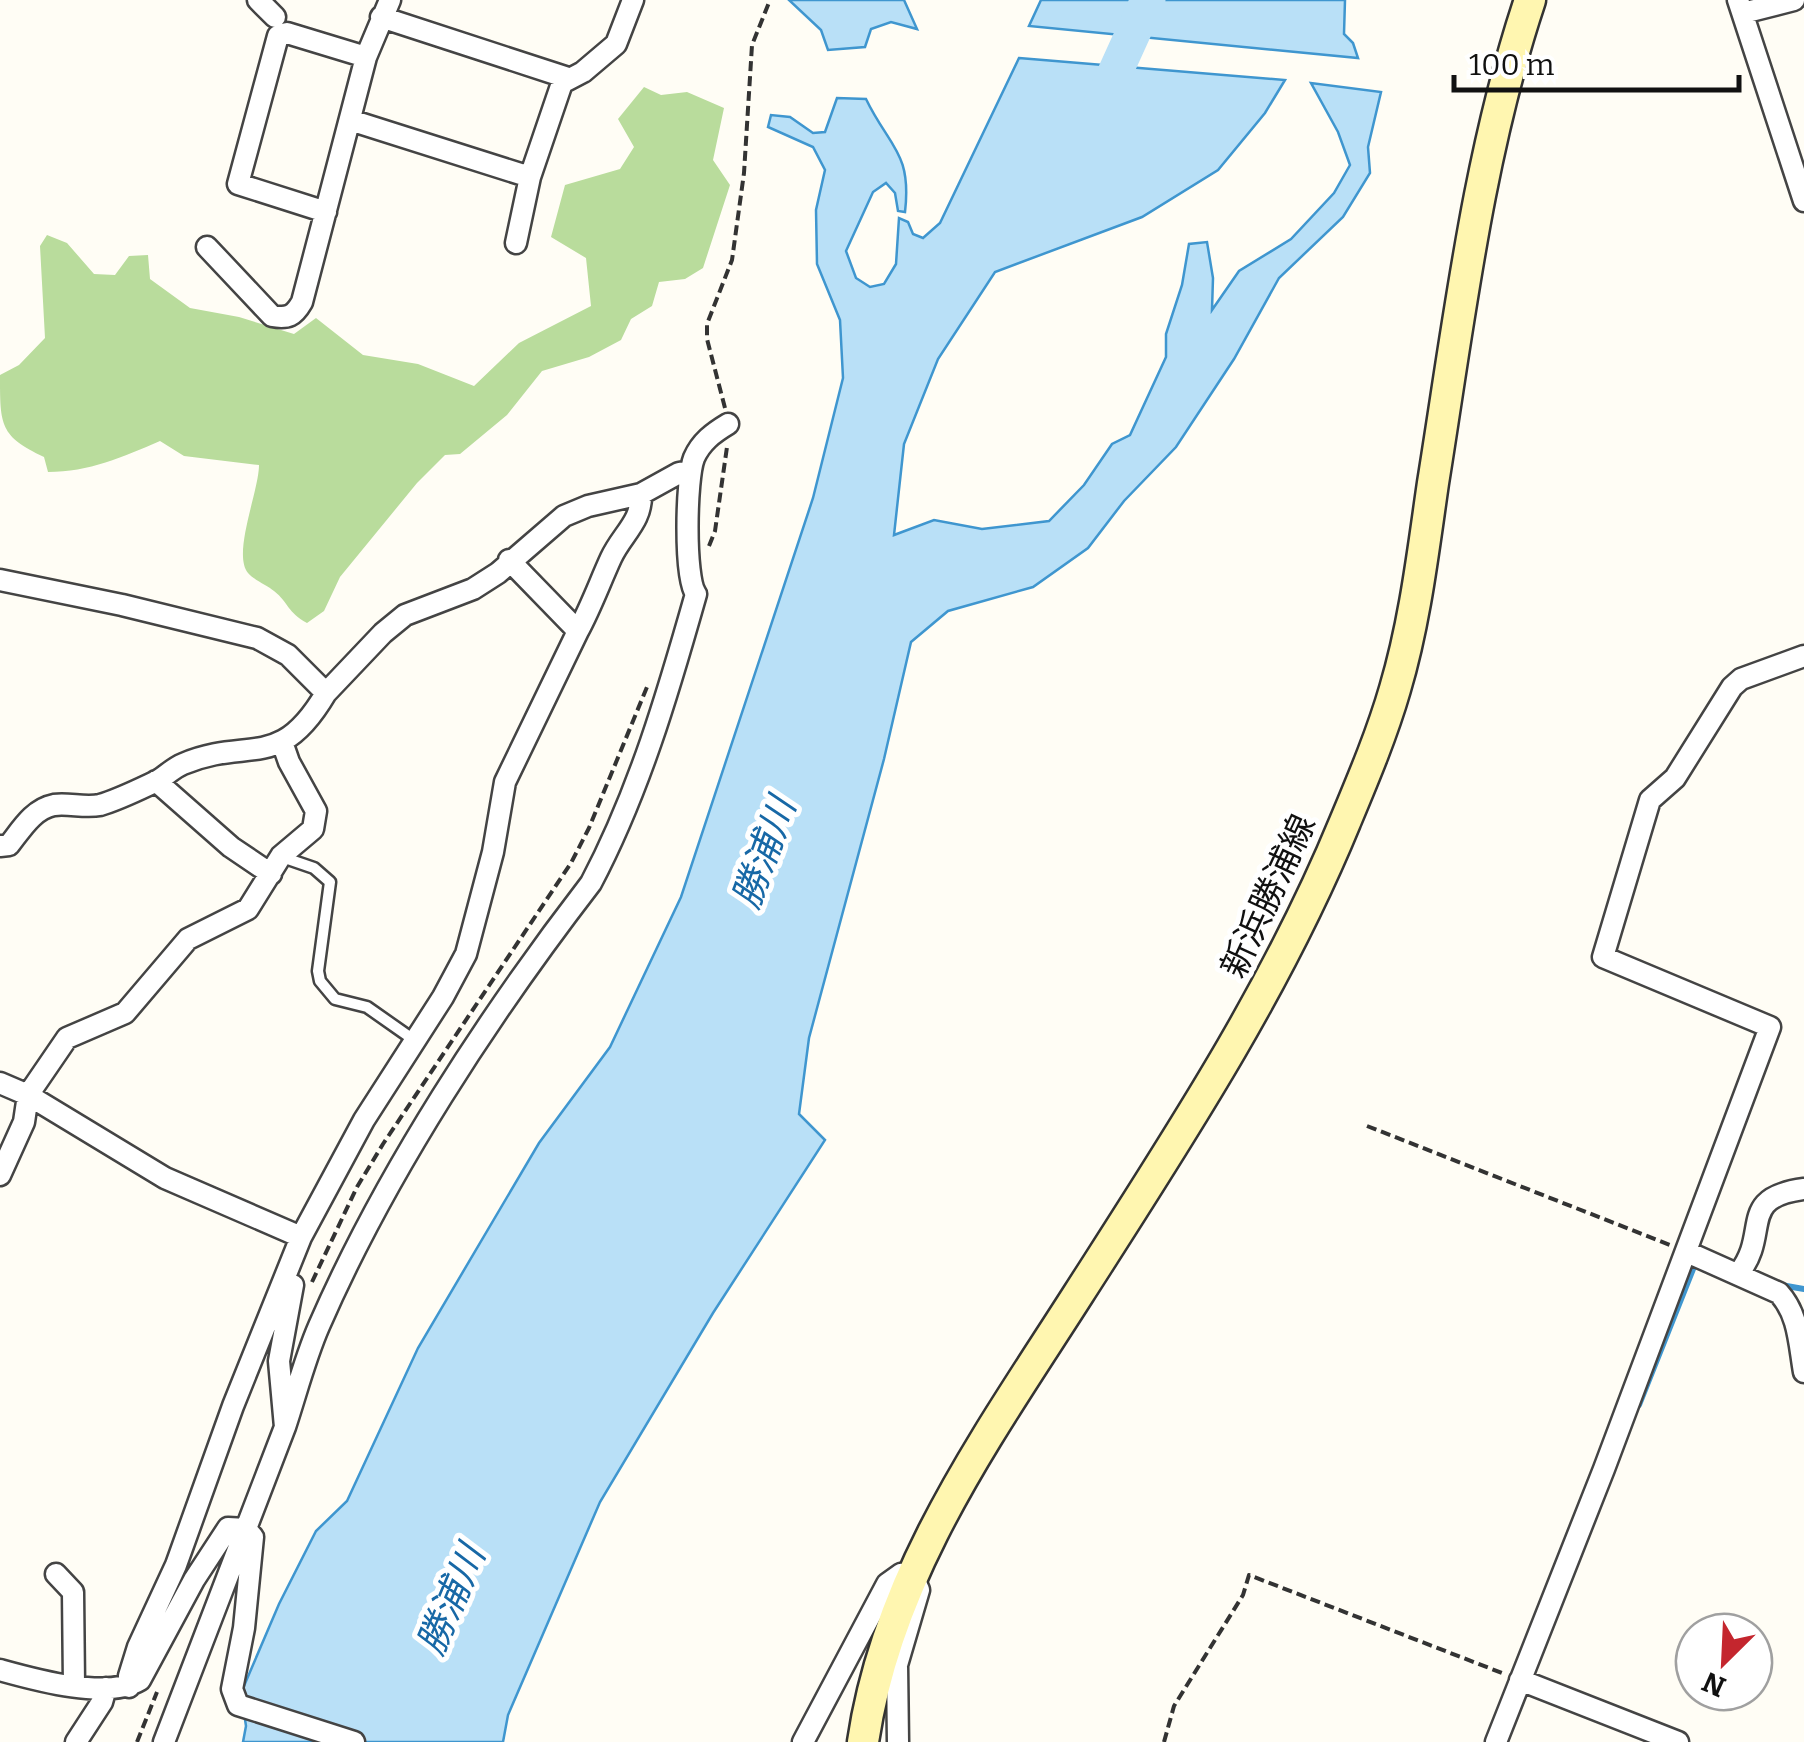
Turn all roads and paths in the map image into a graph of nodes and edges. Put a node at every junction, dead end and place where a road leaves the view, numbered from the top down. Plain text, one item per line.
1 (258, 0) edge
2 (633, 0) edge
3 (1530, 0) edge
4 (1794, 0) edge
5 (1740, 6) edge
6 (386, 9) edge
7 (274, 17) dead end
8 (366, 57) junction
9 (568, 78) junction
10 (350, 120) junction
11 (530, 177) junction
12 (1804, 200) edge
13 (326, 212) junction
14 (516, 244) dead end
15 (208, 247) dead end
16 (728, 424) dead end
17 (690, 471) junction
18 (641, 494) junction
19 (510, 560) junction
20 (0, 580) edge
21 (578, 631) junction
22 (1804, 656) edge
23 (326, 693) junction
24 (282, 742) junction
25 (156, 781) junction
26 (0, 846) edge
27 (276, 865) junction
28 (414, 1040) junction
29 (0, 1083) edge
30 (28, 1094) junction
31 (1367, 1126) dead end
32 (0, 1175) edge
33 (1804, 1189) edge
34 (299, 1242) junction
35 (1687, 1252) junction
36 (1739, 1273) junction
37 (1804, 1372) edge
38 (285, 1427) junction
39 (246, 1529) junction
40 (56, 1574) dead end
41 (909, 1577) junction
42 (0, 1670) edge
43 (1520, 1680) junction
44 (74, 1685) junction
45 (129, 1686) junction
46 (106, 1688) junction
47 (76, 1742) edge
48 (164, 1742) edge
49 (354, 1742) edge
50 (803, 1742) edge
51 (862, 1742) edge
52 (898, 1742) edge
53 (1164, 1742) edge
54 (1496, 1742) edge
55 (1678, 1742) edge

1 - 7 street
2 - 9 street
3 - 41 main road, 新浜勝浦線
4 - 5 street
5 - 12 street
6 - 8 street
6 - 9 street
8 - 10 street
8 - 13 street
9 - 11 street
10 - 11 street
10 - 13 street
11 - 14 street
13 - 15 street
16 - 17 street
17 - 18 street
17 - 38 street
18 - 19 street
18 - 21 street
19 - 21 street
19 - 23 street
20 - 23 street
21 - 28 street
22 - 35 street
23 - 24 street
24 - 25 street
24 - 27 street
25 - 26 street
25 - 27 street
27 - 28 lane
27 - 30 street
28 - 34 street
29 - 30 street
30 - 32 street
30 - 34 street
31 - 35 path
33 - 36 street
34 - 38 street
34 - 45 street
35 - 36 street
35 - 43 street
36 - 37 street
38 - 39 street
39 - 45 street
39 - 48 street
39 - 49 street
40 - 44 street
41 - 50 street
41 - 51 main road, 新浜勝浦線
41 - 52 street
42 - 44 street
43 - 53 path
43 - 54 street
43 - 55 street
44 - 46 street
45 - 46 street
46 - 47 street

